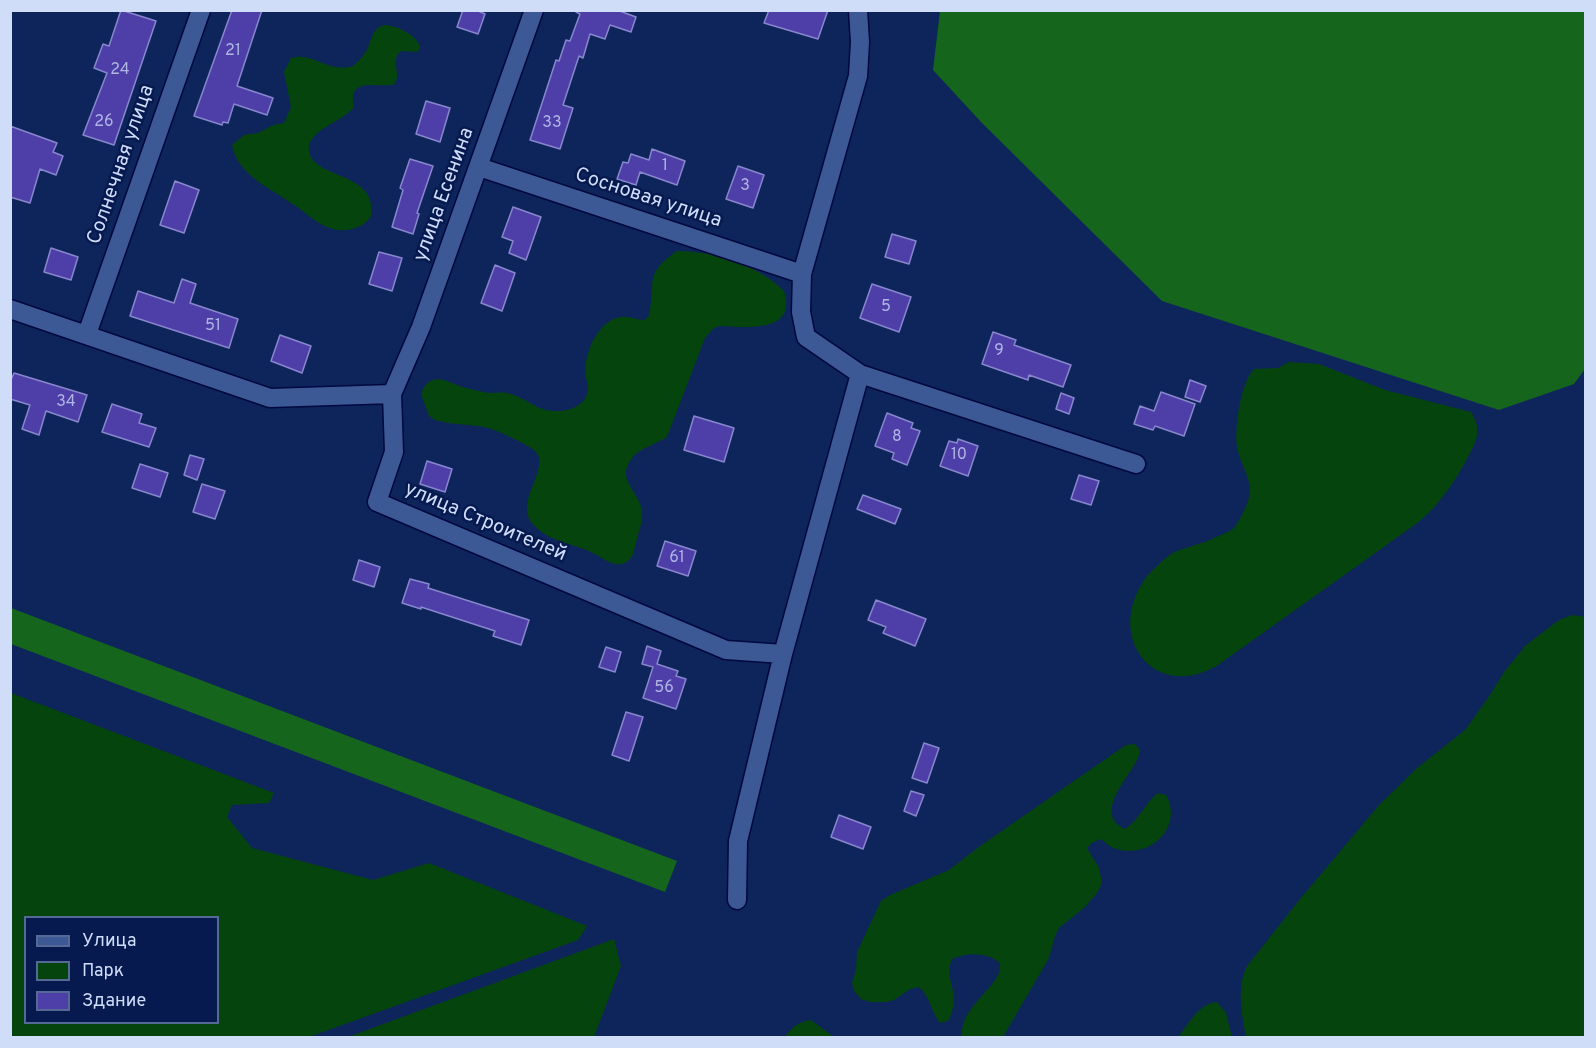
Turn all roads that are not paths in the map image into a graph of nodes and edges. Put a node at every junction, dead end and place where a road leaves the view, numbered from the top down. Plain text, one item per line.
1 (201, 10) edge
2 (534, 10) edge
3 (858, 10) edge
4 (479, 167) junction
5 (802, 274) junction
6 (10, 309) edge
7 (87, 334) junction
8 (860, 374) junction
9 (392, 394) junction
10 (1136, 464) dead end
11 (783, 654) junction
12 (737, 900) dead end

1 - 7 street, Солнечная улица
2 - 4 street, улица Есенина
3 - 5 street
4 - 5 street, Сосновая улица
4 - 9 street, улица Есенина
5 - 8 street
6 - 7 street
7 - 9 street
8 - 10 street
8 - 11 street
9 - 11 street, улица Строителей
11 - 12 street

